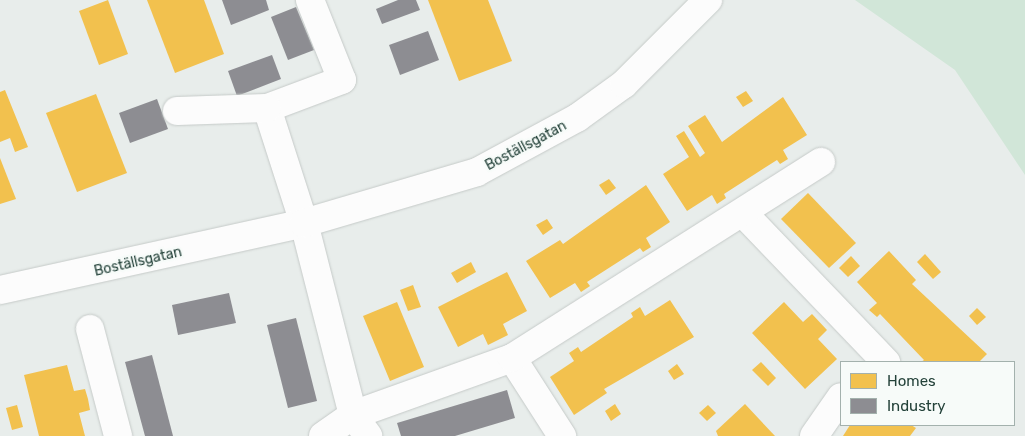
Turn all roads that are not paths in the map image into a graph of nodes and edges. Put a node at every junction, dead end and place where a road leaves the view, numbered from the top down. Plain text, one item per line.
1 (310, 0) edge
2 (708, 0) edge
3 (267, 108) junction
4 (178, 111) dead end
5 (821, 162) dead end
6 (743, 213) junction
7 (304, 223) junction
8 (0, 290) edge
9 (90, 329) dead end
10 (512, 358) junction
11 (878, 360) edge
12 (840, 398) edge
13 (361, 425) edge
14 (118, 436) edge
15 (323, 436) edge
16 (562, 436) edge
17 (814, 436) edge

1 - 3 street
2 - 7 street, Boställsgatan
3 - 4 street
3 - 7 street
5 - 6 street
6 - 10 street
6 - 11 street
7 - 8 street, Boställsgatan
7 - 13 street
9 - 14 street
10 - 13 street
10 - 16 street
12 - 17 street
13 - 15 street

